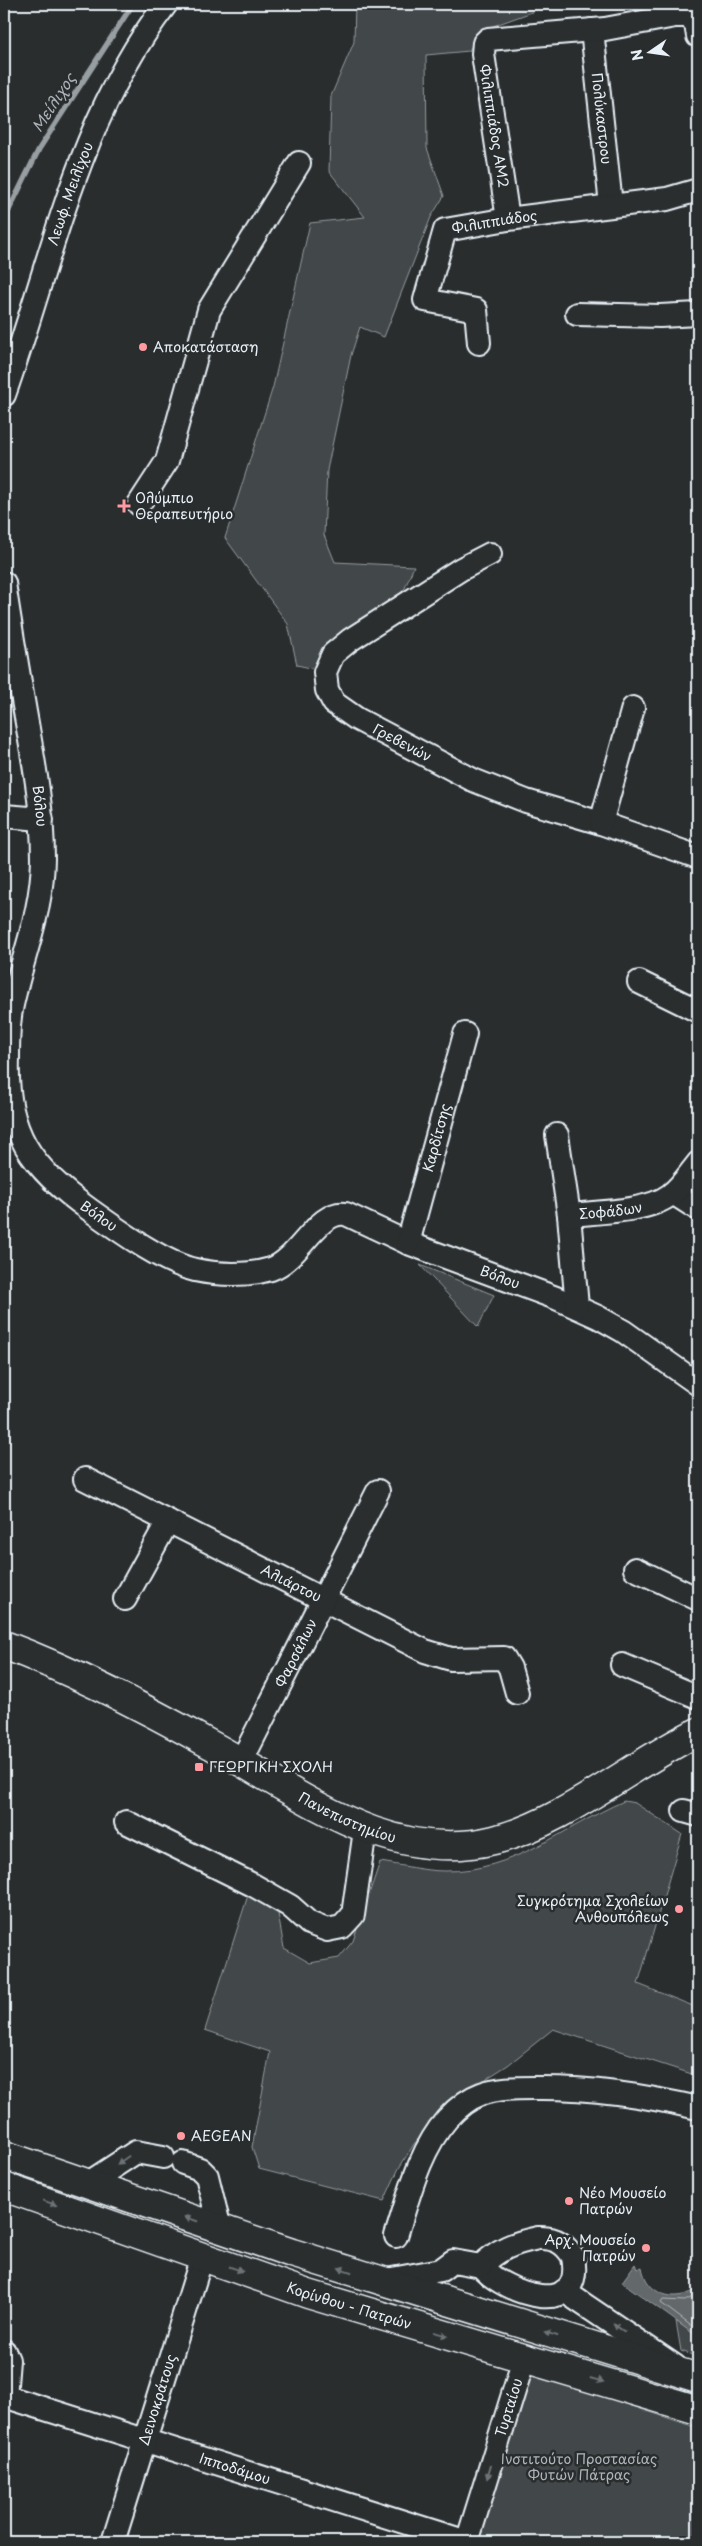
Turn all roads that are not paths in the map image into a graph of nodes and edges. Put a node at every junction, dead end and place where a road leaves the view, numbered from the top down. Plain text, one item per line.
1 (166, 4) edge
2 (694, 26) edge
3 (592, 30) junction
4 (299, 163) dead end
5 (698, 190) edge
6 (611, 205) junction
7 (508, 218) junction
8 (577, 314) dead end
9 (698, 314) edge
10 (478, 342) dead end
11 (4, 396) edge
12 (139, 504) dead end
13 (490, 554) dead end
14 (4, 583) edge
15 (633, 708) dead end
16 (4, 816) edge
17 (42, 819) junction
18 (601, 823) junction
19 (698, 857) edge
20 (640, 982) dead end
21 (698, 1011) edge
22 (465, 1034) dead end
23 (557, 1134) dead end
24 (698, 1163) edge
25 (673, 1193) junction
26 (698, 1209) edge
27 (569, 1216) junction
28 (408, 1243) junction
29 (578, 1307) junction
30 (698, 1384) edge
31 (85, 1480) dead end
32 (378, 1490) dead end
33 (168, 1521) junction
34 (634, 1569) dead end
35 (126, 1599) dead end
36 (698, 1599) edge
37 (324, 1600) junction
38 (4, 1645) edge
39 (622, 1665) dead end
40 (517, 1693) dead end
41 (698, 1697) edge
42 (698, 1732) edge
43 (241, 1762) junction
44 (126, 1822) dead end
45 (365, 1830) junction
46 (698, 2108) edge
47 (4, 2155) edge
48 (87, 2184) junction
49 (4, 2187) edge
50 (220, 2229) junction
51 (396, 2236) dead end
52 (202, 2257) junction
53 (481, 2266) junction
54 (380, 2281) junction
55 (564, 2291) junction
56 (4, 2351) edge
57 (524, 2359) junction
58 (693, 2376) edge
59 (4, 2397) edge
60 (698, 2410) edge
61 (145, 2441) junction
62 (114, 2542) edge
63 (467, 2542) edge

1 - 11 street, Λεωφ. Μειλίχου
2 - 3 street
3 - 6 street, Πολύκαστρου
3 - 7 street, Φιλιππιάδος ΑΜ2
4 - 12 street
5 - 6 street, Φιλιππιάδος
6 - 7 street, Φιλιππιάδος
7 - 10 street, Φιλιππιάδος
8 - 9 street
13 - 18 street, Γρεβενών
14 - 17 street, Βόλου
15 - 18 street
16 - 17 street
17 - 28 street, Βόλου
18 - 19 street, Γρεβενών
20 - 21 street
22 - 28 street, Καρδίτσης
23 - 27 street
24 - 25 street, Σοφάδων
25 - 26 street
25 - 27 street, Σοφάδων
27 - 29 street, Σοφάδων
28 - 29 street, Βόλου
29 - 30 street, Βόλου
31 - 33 street, Αλιάρτου
32 - 37 street, Φαρσάλων
33 - 35 street
33 - 37 street, Αλιάρτου
34 - 36 street
37 - 40 street, Αλιάρτου
37 - 43 street, Φαρσάλων
38 - 43 main road, Πανεπιστημίου
39 - 41 street
42 - 45 main road, Πανεπιστημίου
43 - 45 main road, Πανεπιστημίου
44 - 45 street
46 - 51 street
47 - 48 main road
50 -> 48 main road
50 -> 48 street
49 -> 52 main road, Κορίνθου - Πατρών
54 -> 50 main road
52 -> 57 main road, Κορίνθου - Πατρών
52 - 61 street, Δεινοκράτους
53 - 54 street
53 - 55 street
53 - 55 street
58 -> 54 main road
58 -> 55 street
56 - 59 street
57 -> 60 main road, Κορίνθου - Πατρών
57 -> 63 street, Τυρταίου
59 - 61 street, Ιπποδάμου
61 - 62 street, Δεινοκράτους
61 - 63 street, Ιπποδάμου

